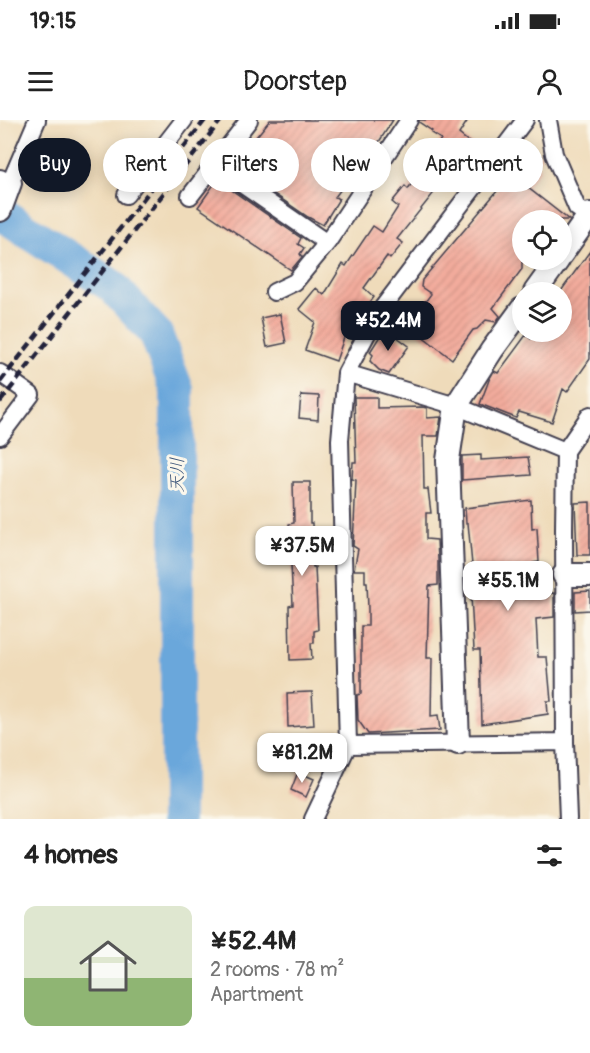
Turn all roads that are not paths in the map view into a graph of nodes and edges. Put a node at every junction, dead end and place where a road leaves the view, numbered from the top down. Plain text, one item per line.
1 (37, 120) edge
2 (184, 120) edge
3 (249, 120) edge
4 (409, 120) edge
5 (525, 120) edge
6 (548, 120) edge
7 (235, 138) edge
8 (200, 183) edge
9 (4, 191) edge
10 (253, 192) edge
11 (126, 195) dead end
12 (190, 196) dead end
13 (590, 216) edge
14 (572, 240) edge
15 (327, 243) junction
16 (274, 292) dead end
17 (512, 323) edge
18 (0, 373) edge
19 (346, 373) junction
20 (456, 406) junction
21 (590, 415) edge
22 (0, 436) edge
23 (565, 451) junction
24 (564, 575) junction
25 (590, 575) edge
26 (565, 742) junction
27 (458, 743) junction
28 (348, 745) junction
29 (313, 819) edge
30 (568, 819) edge

1 - 9 street
2 - 11 street
3 - 7 street
4 - 15 street
5 - 19 street
6 - 13 street
8 - 12 street
10 - 15 street
13 - 14 street
15 - 16 street
17 - 20 street
18 - 22 street
19 - 20 street
19 - 28 street
20 - 23 street
20 - 27 street
21 - 23 street
23 - 24 street
24 - 25 street
24 - 26 street
26 - 27 street
26 - 30 street
27 - 28 street
28 - 29 street

